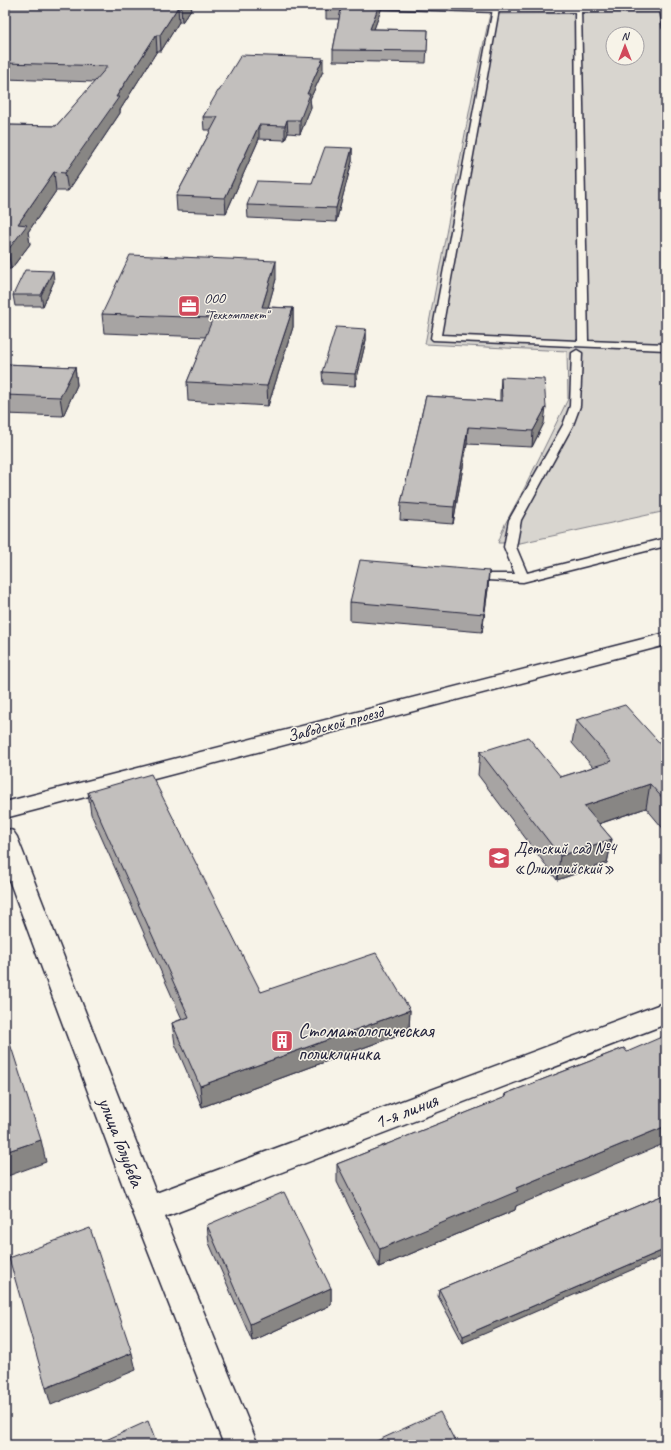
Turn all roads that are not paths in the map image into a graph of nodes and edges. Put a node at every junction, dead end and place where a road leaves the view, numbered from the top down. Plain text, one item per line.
1 (364, 5) edge
2 (471, 7) edge
3 (496, 9) junction
4 (578, 9) junction
5 (665, 9) edge
6 (666, 28) edge
7 (666, 347) edge
8 (580, 349) junction
9 (666, 542) edge
10 (491, 577) dead end
11 (523, 578) junction
12 (666, 639) edge
13 (5, 810) edge
14 (5, 838) edge
15 (666, 1012) edge
16 (147, 1210) junction
17 (241, 1445) edge

1 - 2 street
2 - 3 street
3 - 4 street
3 - 8 lane
4 - 5 street
4 - 8 lane
5 - 6 lane
7 - 8 lane
8 - 11 lane
9 - 11 lane
10 - 11 lane
12 - 13 street, Заводской проезд
14 - 16 street, улица Голубева
15 - 16 street, 1-я линия
16 - 17 street, улица Голубева

